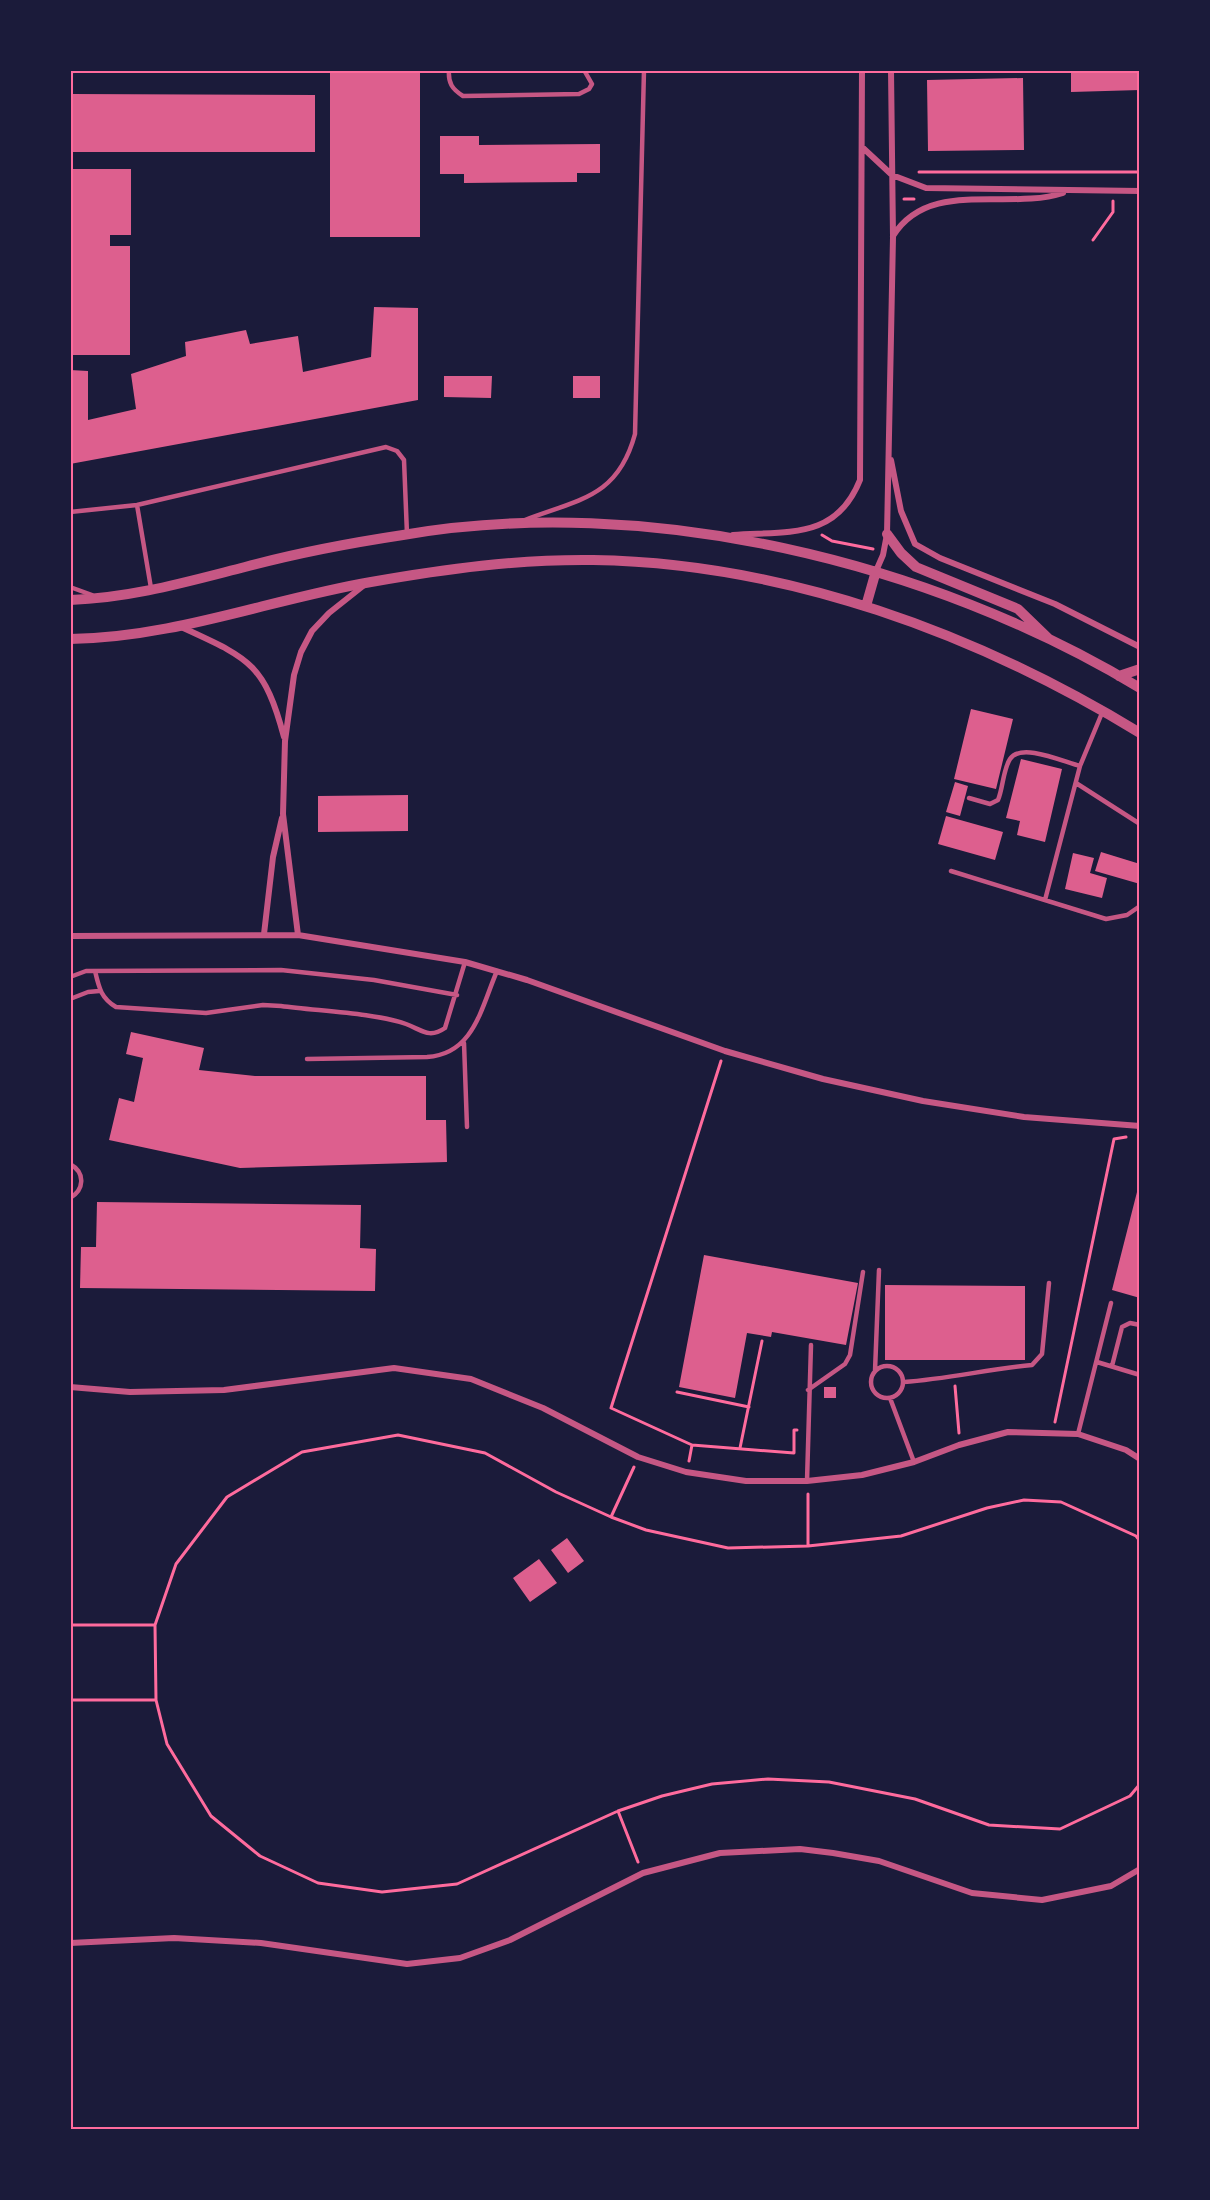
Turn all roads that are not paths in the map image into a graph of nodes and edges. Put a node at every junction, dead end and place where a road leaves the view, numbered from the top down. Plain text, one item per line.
1 (91, 70) edge
2 (449, 70) edge
3 (584, 70) edge
4 (644, 70) edge
5 (862, 70) edge
6 (891, 70) edge
7 (70, 71) edge
8 (862, 147) junction
9 (892, 176) junction
10 (1070, 191) junction
11 (1140, 191) edge
12 (893, 237) junction
13 (888, 447) junction
14 (137, 505) junction
15 (70, 512) edge
16 (515, 524) junction
17 (407, 534) junction
18 (887, 534) junction
19 (718, 536) junction
20 (876, 571) junction
21 (367, 583) junction
22 (70, 587) edge
23 (152, 591) junction
24 (103, 599) junction
25 (70, 600) edge
26 (866, 606) junction
27 (179, 626) junction
28 (1048, 638) junction
29 (70, 639) edge
30 (1140, 647) edge
31 (1140, 669) edge
32 (1119, 676) junction
33 (1140, 688) edge
34 (1103, 711) junction
35 (1140, 733) edge
36 (285, 741) junction
37 (1080, 766) junction
38 (1076, 783) junction
39 (969, 798) dead end
40 (284, 814) junction
41 (1140, 824) edge
42 (951, 871) dead end
43 (1045, 900) junction
44 (1140, 906) edge
45 (264, 934) junction
46 (298, 935) junction
47 (70, 936) edge
48 (465, 962) junction
49 (95, 971) junction
50 (497, 971) junction
51 (70, 977) edge
52 (99, 991) junction
53 (457, 995) junction
54 (70, 999) edge
55 (464, 1043) junction
56 (307, 1059) dead end
57 (1140, 1126) edge
58 (466, 1127) dead end
59 (70, 1164) edge
60 (70, 1198) edge
61 (879, 1270) dead end
62 (863, 1272) dead end
63 (1049, 1283) dead end
64 (1111, 1303) dead end
65 (1140, 1325) edge
66 (811, 1345) dead end
67 (1097, 1362) junction
68 (1112, 1366) junction
69 (875, 1371) junction
70 (1140, 1375) edge
71 (904, 1382) junction
72 (70, 1387) edge
73 (808, 1390) junction
74 (890, 1398) junction
75 (1078, 1434) junction
76 (1140, 1459) edge
77 (914, 1462) junction
78 (807, 1481) junction
79 (1140, 1869) edge
80 (70, 1943) edge

1 - 7 lane
2 - 3 lane
4 - 16 lane
5 - 8 street
6 - 9 street
8 - 9 street
8 - 19 street
9 - 10 street
9 - 12 street
10 - 11 street
10 - 12 street
12 - 13 street
13 - 18 street
13 - 30 street
14 - 15 lane
14 - 17 lane
14 - 23 lane
16 - 17 street
16 - 19 street
17 - 23 street
18 - 20 street
18 - 28 street
19 - 20 street
20 - 26 street
20 - 28 street
21 - 26 street
21 - 27 street
21 - 36 street
22 - 24 lane
23 - 24 street
24 - 25 street
26 - 34 street
27 - 29 street
27 - 36 street
28 - 32 street
31 - 32 street
32 - 33 street
34 - 35 street
34 - 37 lane
36 - 40 street
37 - 38 lane
37 - 39 lane
38 - 41 lane
38 - 43 lane
40 - 45 street
40 - 46 street
42 - 43 lane
43 - 44 lane
45 - 46 street
45 - 47 street
46 - 48 street
48 - 50 street
48 - 53 lane
49 - 51 lane
49 - 52 lane
49 - 53 lane
50 - 55 lane
50 - 57 street
52 - 53 lane
52 - 54 lane
55 - 56 lane
55 - 58 lane
59 - 60 lane
61 - 69 lane
62 - 73 lane
63 - 71 lane
64 - 67 lane
65 - 68 lane
66 - 73 lane
67 - 68 lane
67 - 75 lane
68 - 70 lane
69 - 71 lane
69 - 74 lane
71 - 74 lane
72 - 78 street
73 - 78 lane
74 - 77 lane
75 - 76 street
75 - 77 street
77 - 78 street
79 - 80 street

